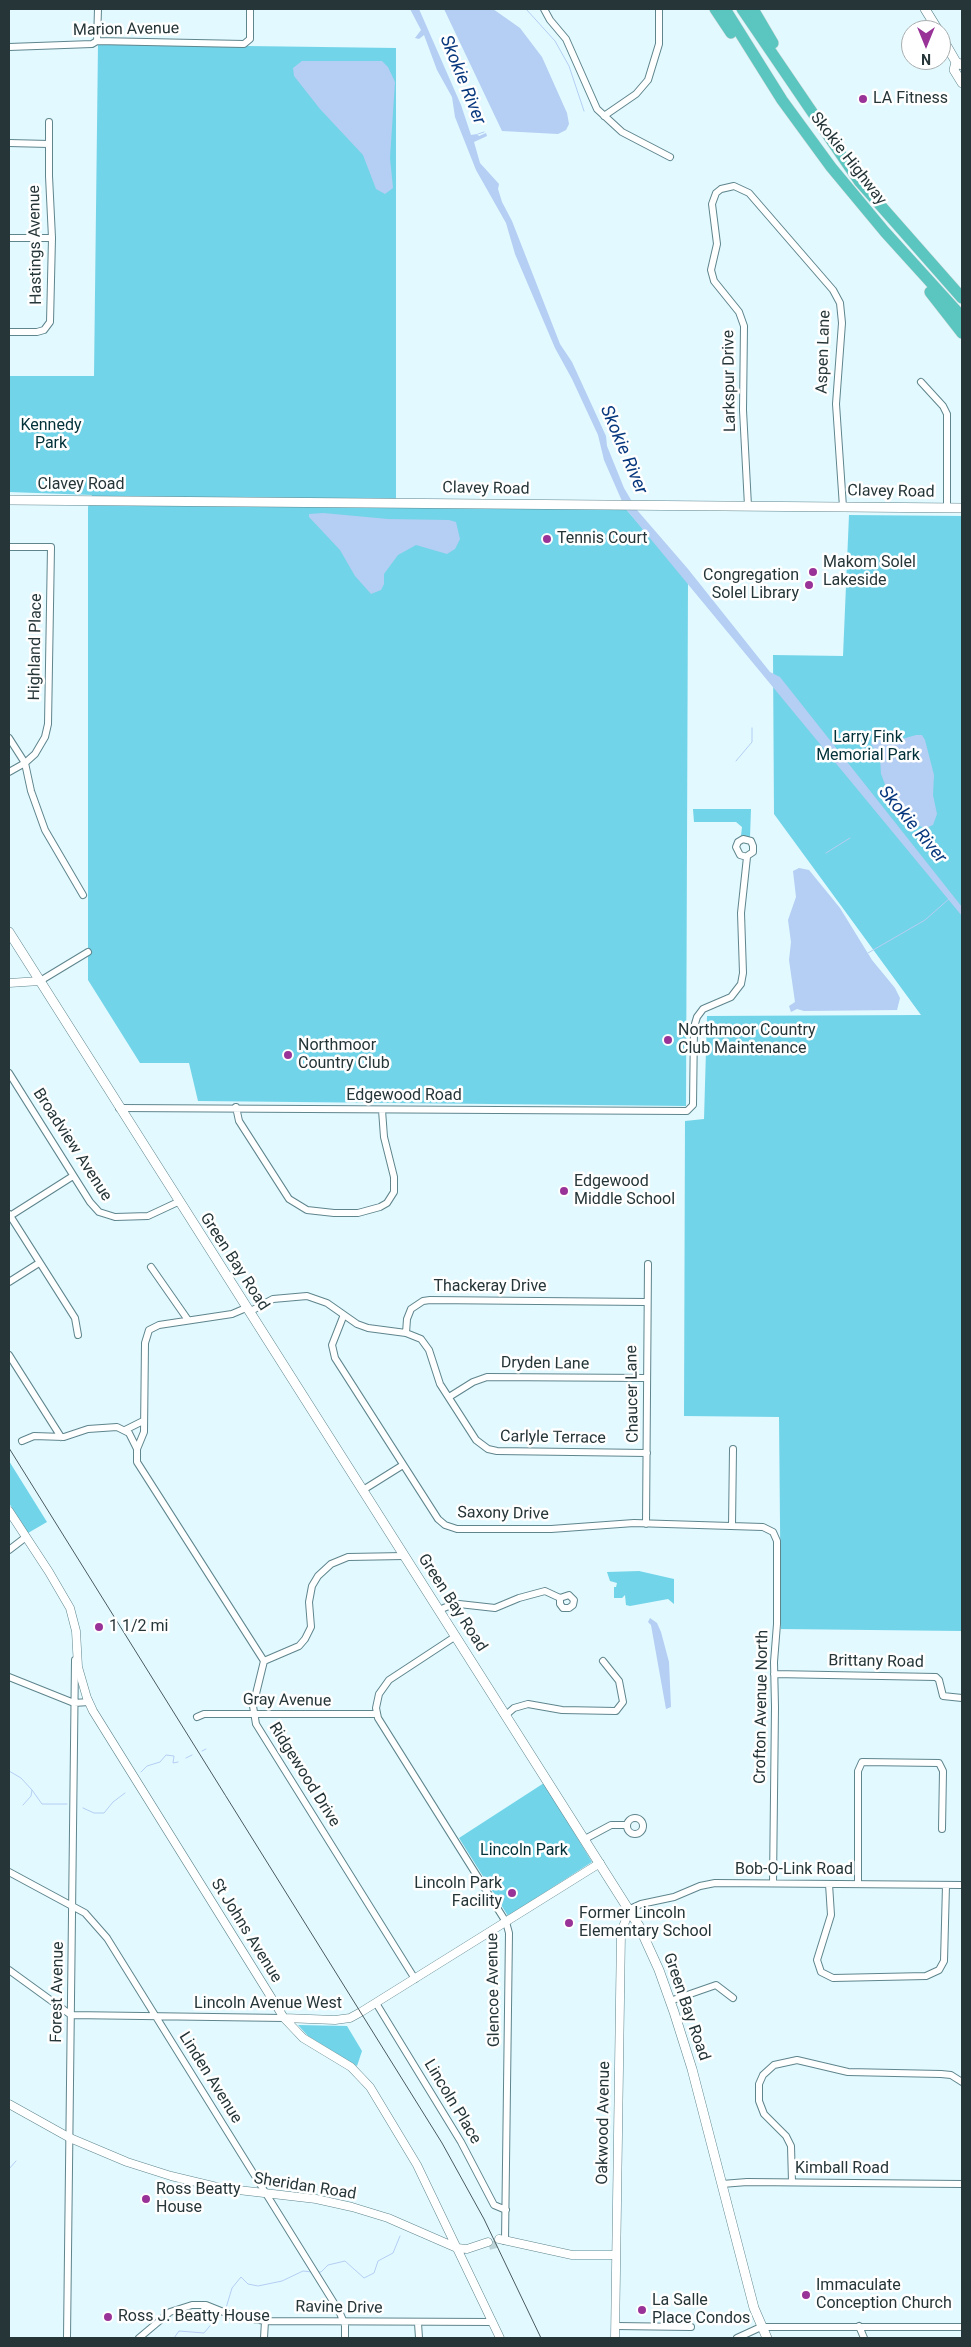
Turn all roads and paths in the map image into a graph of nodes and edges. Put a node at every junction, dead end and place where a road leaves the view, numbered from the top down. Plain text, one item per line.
1 (98, 9) edge
2 (250, 9) edge
3 (544, 9) edge
4 (658, 9) edge
5 (715, 9) edge
6 (725, 9) edge
7 (742, 9) edge
8 (753, 9) edge
9 (925, 9) edge
10 (932, 20) edge
11 (96, 41) junction
12 (9, 47) edge
13 (951, 51) edge
14 (959, 63) edge
15 (962, 83) edge
16 (782, 100) junction
17 (604, 116) junction
18 (49, 122) dead end
19 (829, 140) junction
20 (9, 143) edge
21 (49, 144) junction
22 (670, 156) dead end
23 (712, 207) joint
24 (885, 232) junction
25 (9, 238) edge
26 (52, 238) junction
27 (962, 298) edge
28 (962, 318) edge
29 (9, 332) edge
30 (962, 333) edge
31 (921, 382) dead end
32 (9, 500) edge
33 (748, 506) junction
34 (842, 507) junction
35 (947, 508) junction
36 (962, 508) edge
37 (9, 547) edge
38 (9, 738) edge
39 (25, 763) junction
40 (9, 772) edge
41 (747, 856) dead end
42 (83, 895) dead end
43 (9, 932) edge
44 (88, 952) dead end
45 (40, 981) junction
46 (9, 983) edge
47 (9, 1073) edge
48 (236, 1107) junction
49 (119, 1108) junction
50 (382, 1110) junction
51 (73, 1176) junction
52 (178, 1202) junction
53 (9, 1215) edge
54 (39, 1263) junction
55 (648, 1264) dead end
56 (151, 1267) dead end
57 (9, 1282) edge
58 (646, 1302) junction
59 (248, 1310) junction
60 (343, 1317) junction
61 (188, 1320) junction
62 (406, 1333) junction
63 (78, 1335) dead end
64 (9, 1355) edge
65 (646, 1378) junction
66 (449, 1397) junction
67 (143, 1421) junction
68 (125, 1430) junction
69 (61, 1437) junction
70 (22, 1441) dead end
71 (137, 1449) junction
72 (733, 1449) dead end
73 (647, 1453) junction
74 (403, 1465) junction
75 (363, 1490) junction
76 (9, 1511) edge
77 (646, 1524) junction
78 (732, 1526) junction
79 (773, 1532) joint
80 (26, 1537) junction
81 (9, 1550) edge
82 (404, 1556) junction
83 (560, 1598) dead end
84 (439, 1610) junction
85 (456, 1636) junction
86 (76, 1646) junction
87 (264, 1661) junction
88 (603, 1661) dead end
89 (774, 1674) junction
90 (9, 1677) edge
91 (962, 1698) edge
92 (74, 1702) junction
93 (89, 1702) junction
94 (377, 1714) junction
95 (253, 1715) junction
96 (506, 1715) junction
97 (197, 1717) dead end
98 (627, 1824) dead end
99 (942, 1829) dead end
100 (585, 1839) junction
101 (600, 1863) junction
102 (9, 1872) edge
103 (773, 1883) junction
104 (830, 1884) junction
105 (858, 1884) junction
106 (946, 1885) junction
107 (962, 1885) edge
108 (72, 1906) junction
109 (630, 1910) junction
110 (506, 1922) junction
111 (9, 1970) edge
112 (415, 1979) junction
113 (733, 1998) dead end
114 (670, 2001) junction
115 (376, 2003) junction
116 (71, 2015) junction
117 (156, 2018) junction
118 (284, 2018) junction
119 (962, 2082) edge
120 (9, 2104) edge
121 (70, 2138) junction
122 (792, 2182) junction
123 (722, 2184) junction
124 (962, 2184) edge
125 (267, 2195) junction
126 (506, 2210) junction
127 (501, 2241) joint
128 (486, 2244) tunnel mouth
129 (457, 2248) junction
130 (616, 2256) junction
131 (265, 2321) junction
132 (344, 2322) junction
133 (492, 2322) junction
134 (418, 2323) junction
135 (616, 2326) junction
136 (761, 2326) junction
137 (859, 2326) junction
138 (691, 2327) dead end
139 (962, 2327) edge
140 (68, 2338) edge
141 (139, 2338) edge
142 (264, 2338) edge
143 (345, 2338) edge
144 (419, 2338) edge
145 (500, 2338) edge
146 (615, 2338) edge
147 (737, 2338) edge
148 (766, 2338) edge
149 (864, 2338) edge

1 - 11 street
2 - 11 street, Marion Avenue
3 - 17 street
4 - 17 street
5 - 16 highway
6 - 16 highway, Skokie Highway
7 - 19 highway, Skokie Highway
8 - 19 highway
9 - 10 main road
11 - 12 street, Marion Avenue
13 - 14 main road
14 - 15 main road
16 - 24 highway, Skokie Highway
17 - 22 street
18 - 21 street, Hastings Avenue
19 - 27 highway, Skokie Highway
20 - 21 street
21 - 26 street, Hastings Avenue
23 - 33 street, Larkspur Drive
23 - 34 street, Aspen Lane
24 - 28 highway, Skokie Highway
24 - 30 highway
25 - 26 street
26 - 29 street, Hastings Avenue
31 - 35 street
32 - 33 main road, Clavey Road
33 - 34 main road, Clavey Road
34 - 35 main road, Clavey Road
35 - 36 main road, Clavey Road
37 - 39 street, Highland Place
38 - 39 street
39 - 40 street, Highland Place
39 - 42 street
41 - 50 street, Edgewood Road
43 - 45 main road, Green Bay Road
44 - 45 street
45 - 46 street
45 - 49 main road, Green Bay Road
47 - 51 street, Broadview Avenue
48 - 49 street, Edgewood Road
48 - 50 street, Edgewood Road
48 - 50 street
49 - 52 main road, Green Bay Road
51 - 52 street, Broadview Avenue
51 - 53 street
52 - 59 main road, Green Bay Road
53 - 54 street
54 - 57 street
54 - 63 street
55 - 58 street, Chaucer Lane
56 - 61 street
58 - 62 street, Thackeray Drive
58 - 65 street, Chaucer Lane
59 - 60 street
59 - 61 street
59 - 75 main road, Green Bay Road
60 - 62 street
60 - 74 street, Saxony Drive
61 - 67 street
62 - 66 street, Carlyle Terrace
64 - 69 street
65 - 66 street, Dryden Lane
65 - 73 street, Chaucer Lane
66 - 73 street, Carlyle Terrace
67 - 68 street
67 - 71 street
68 - 69 street
68 - 71 street
69 - 70 street
71 - 87 street
72 - 78 street
73 - 77 street, Chaucer Lane
74 - 75 street
74 - 77 street, Saxony Drive
75 - 82 main road, Green Bay Road
76 - 80 street, St Johns Avenue
77 - 78 street, Saxony Drive
78 - 79 street, Saxony Drive
79 - 89 street, Crofton Avenue North
80 - 81 street
80 - 86 street, St Johns Avenue
82 - 84 main road, Green Bay Road
82 - 87 street
83 - 84 street
84 - 85 main road, Green Bay Road
85 - 94 street
85 - 96 main road, Green Bay Road
86 - 92 street, Forest Avenue
86 - 93 street, St Johns Avenue
87 - 95 street, Ridgewood Drive
88 - 96 street
89 - 91 street, Brittany Road
89 - 103 street, Crofton Avenue North
90 - 92 street
92 - 93 street
92 - 108 street, Forest Avenue
93 - 118 street, St Johns Avenue
94 - 95 street, Gray Avenue
94 - 110 street, Glencoe Avenue
95 - 97 street, Gray Avenue
95 - 112 street, Ridgewood Drive
96 - 100 main road, Green Bay Road
98 - 100 street
99 - 105 street
100 - 101 main road, Green Bay Road
101 - 109 main road, Green Bay Road
101 - 110 street, Lincoln Avenue West
102 - 108 street, Linden Avenue
103 - 104 street, Bob-O-Link Road
103 - 109 street, Bob-O-Link Road
104 - 105 street, Bob-O-Link Road
104 - 106 street
105 - 106 street, Bob-O-Link Road
106 - 107 street, Bob-O-Link Road
108 - 116 street, Forest Avenue
108 - 117 street, Linden Avenue
109 - 114 main road, Green Bay Road
109 - 130 street, Oakwood Avenue
110 - 112 street, Lincoln Avenue West
110 - 126 street, Glencoe Avenue
111 - 116 street
112 - 115 street, Lincoln Avenue West
113 - 114 street
114 - 123 main road, Green Bay Road
115 - 118 street, Lincoln Avenue West
115 - 126 street, Lincoln Place
116 - 117 street, Lincoln Avenue West
116 - 121 street, Forest Avenue
117 - 118 street, Lincoln Avenue West
117 - 125 street, Linden Avenue
118 - 129 street, St Johns Avenue
119 - 122 street
120 - 121 street, Sheridan Road
121 - 125 street, Sheridan Road
121 - 140 street, Forest Avenue
122 - 123 street, Kimball Road
122 - 124 street, Kimball Road
123 - 136 main road, Green Bay Road
125 - 129 street, Sheridan Road
125 - 132 street, Linden Avenue
126 - 127 street, Glencoe Avenue
127 - 130 street
128 - 129 street
129 - 133 street, St Johns Avenue
130 - 135 street, Oakwood Avenue
131 - 132 street, Ravine Drive
131 - 141 street, Ravine Drive
131 - 142 street
132 - 134 street, Ravine Drive
132 - 143 street, Linden Avenue
133 - 134 street, Ravine Drive
133 - 145 street, St Johns Avenue
134 - 144 street
135 - 138 street
135 - 146 street, Oakwood Avenue
136 - 137 street
136 - 147 street
136 - 148 main road, Green Bay Road
137 - 139 street
137 - 149 street

